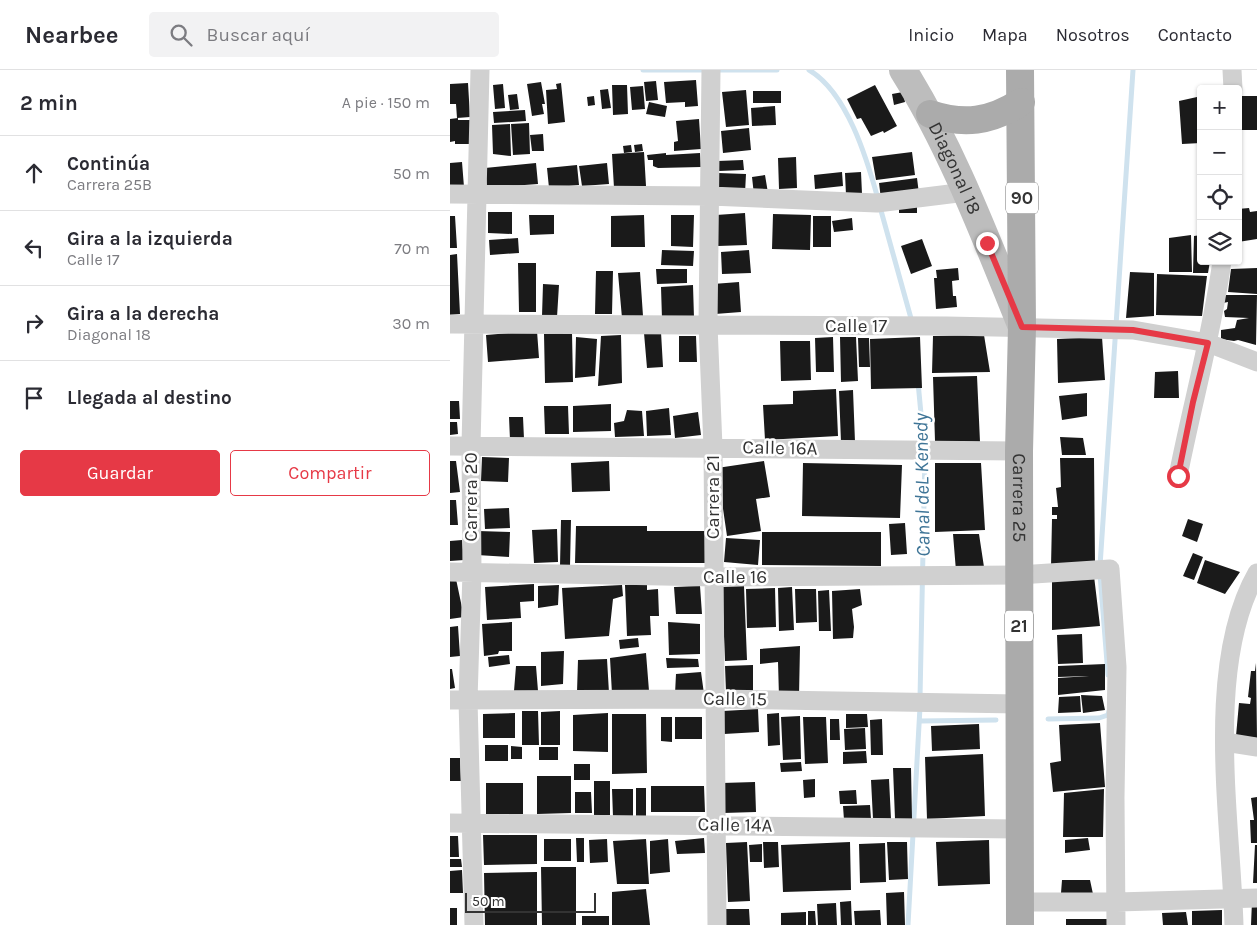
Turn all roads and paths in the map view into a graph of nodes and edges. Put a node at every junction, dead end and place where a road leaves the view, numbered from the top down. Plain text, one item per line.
1 (903, 70) edge
2 (1020, 70) edge
3 (1232, 70) edge
4 (480, 75) edge
5 (711, 78) edge
6 (1233, 85) edge
7 (1021, 102) junction
8 (930, 114) junction
9 (966, 192) junction
10 (450, 194) edge
11 (478, 194) junction
12 (710, 196) junction
13 (1221, 265) edge
14 (450, 324) edge
15 (475, 324) junction
16 (708, 325) junction
17 (1022, 327) junction
18 (1208, 343) junction
19 (1257, 362) edge
20 (450, 446) edge
21 (471, 446) junction
22 (713, 447) junction
23 (1019, 451) junction
24 (1178, 476) dead end
25 (450, 572) edge
26 (472, 572) junction
27 (1257, 573) edge
28 (1019, 576) junction
29 (713, 577) junction
30 (1251, 593) edge
31 (715, 699) junction
32 (459, 700) edge
33 (1020, 704) junction
34 (1225, 742) junction
35 (1257, 747) edge
36 (450, 822) edge
37 (471, 822) junction
38 (716, 825) junction
39 (1020, 829) junction
40 (1257, 898) edge
41 (1233, 899) junction
42 (1117, 902) junction
43 (1020, 913) edge
44 (474, 925) edge
45 (717, 925) edge
46 (1116, 925) edge
47 (1234, 925) edge

1 - 8 main road, Diagonal 18
2 - 7 main road, Carrera 25 / 90
3 - 6 street
4 - 11 street, Carrera 20
5 - 12 street, Carrera 21
7 - 8 main road
7 - 17 main road, Carrera 25 / 90
8 - 9 main road, Diagonal 18
9 - 12 street
9 - 17 main road, Diagonal 18
10 - 11 street
11 - 12 street
11 - 15 street, Carrera 20
12 - 16 street, Carrera 21
13 - 18 street
14 - 15 street, Calle 17
15 - 16 street, Calle 17
15 - 21 street, Carrera 20
16 - 17 street, Calle 17
16 - 22 street, Carrera 21
17 - 18 street, Calle 17
17 - 23 main road, Carrera 25 / 21
18 - 19 street, Calle 17
18 - 24 street
20 - 21 street, Calle 16A
21 - 22 street, Calle 16A
21 - 26 street, Carrera 20
22 - 23 street, Calle 16A
22 - 29 street, Carrera 21
23 - 28 main road, Carrera 25 / 21
25 - 26 street, Calle 16
26 - 29 street, Calle 16
26 - 32 street, Carrera 20
27 - 30 street
28 - 29 street, Calle 16
28 - 33 main road, Carrera 25 / 21
28 - 42 street, Calle 16
29 - 31 street, Carrera 21
30 - 34 street
31 - 32 street, Calle 15
31 - 33 street, Calle 15
31 - 38 street, Carrera 21
32 - 37 street, Carrera 20
33 - 39 main road, Carrera 25 / 21
34 - 35 street
34 - 41 street
36 - 37 street, Calle 14A
37 - 38 street, Calle 14A
37 - 44 street, Carrera 20
38 - 39 street, Calle 14A
38 - 45 street, Carrera 21
39 - 43 main road, Carrera 25 / 21
40 - 41 street
41 - 42 street
41 - 47 street
42 - 43 street
42 - 46 street

